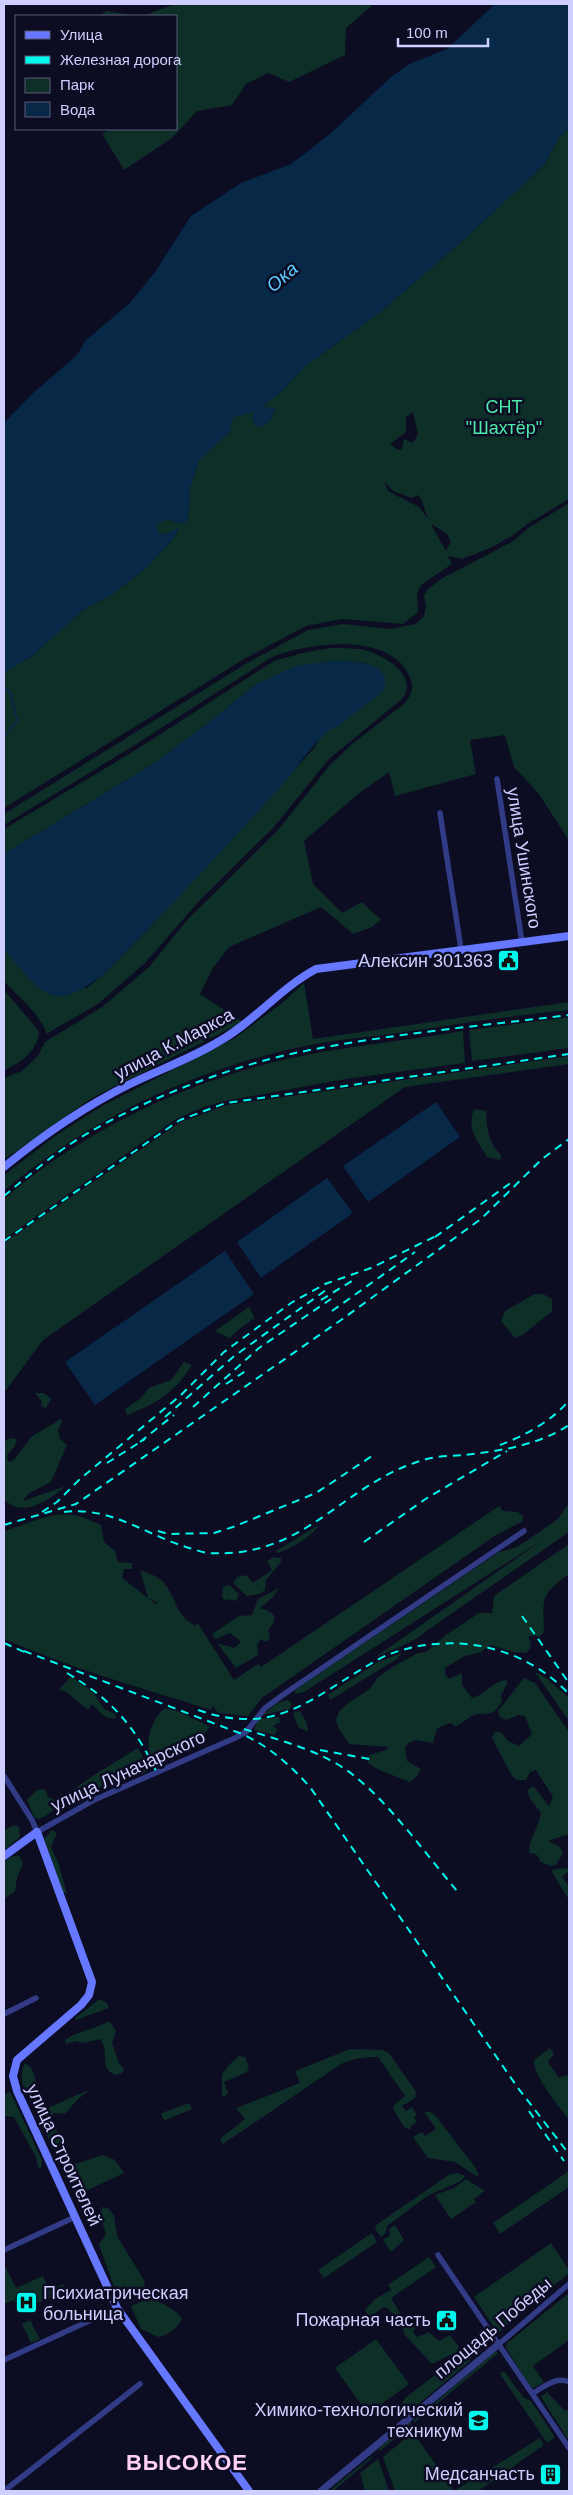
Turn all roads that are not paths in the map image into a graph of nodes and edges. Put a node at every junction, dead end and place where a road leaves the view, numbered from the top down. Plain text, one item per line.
1 (497, 779) dead end
2 (440, 813) dead end
3 (569, 936) edge
4 (522, 942) junction
5 (461, 949) junction
6 (4, 1167) edge
7 (524, 1531) dead end
8 (4, 1776) edge
9 (37, 1832) junction
10 (4, 1856) edge
11 (36, 1998) dead end
12 (4, 2014) edge
13 (76, 2217) junction
14 (4, 2250) edge
15 (438, 2255) dead end
16 (569, 2284) edge
17 (118, 2308) junction
18 (499, 2344) junction
19 (4, 2360) edge
20 (569, 2382) edge
21 (140, 2384) dead end
22 (533, 2393) junction
23 (569, 2448) edge
24 (4, 2491) edge
25 (249, 2491) edge
26 (321, 2491) edge

1 - 4 street, улица Ушинского
2 - 5 street
3 - 4 main road, улица К.Маркса
4 - 5 main road, улица К.Маркса
5 - 6 main road, улица К.Маркса
7 - 9 street, улица Луначарского
8 - 9 street, улица Строителей
9 - 10 main road, улица Луначарского
9 - 13 main road, улица Строителей
11 - 12 street
13 - 14 street
13 - 17 main road, улица Строителей
15 - 18 street
16 - 18 street, площадь Победы
17 - 19 street
17 - 25 main road, улица Строителей
18 - 22 street
18 - 26 street, площадь Победы
20 - 22 street
21 - 24 street
22 - 23 street

